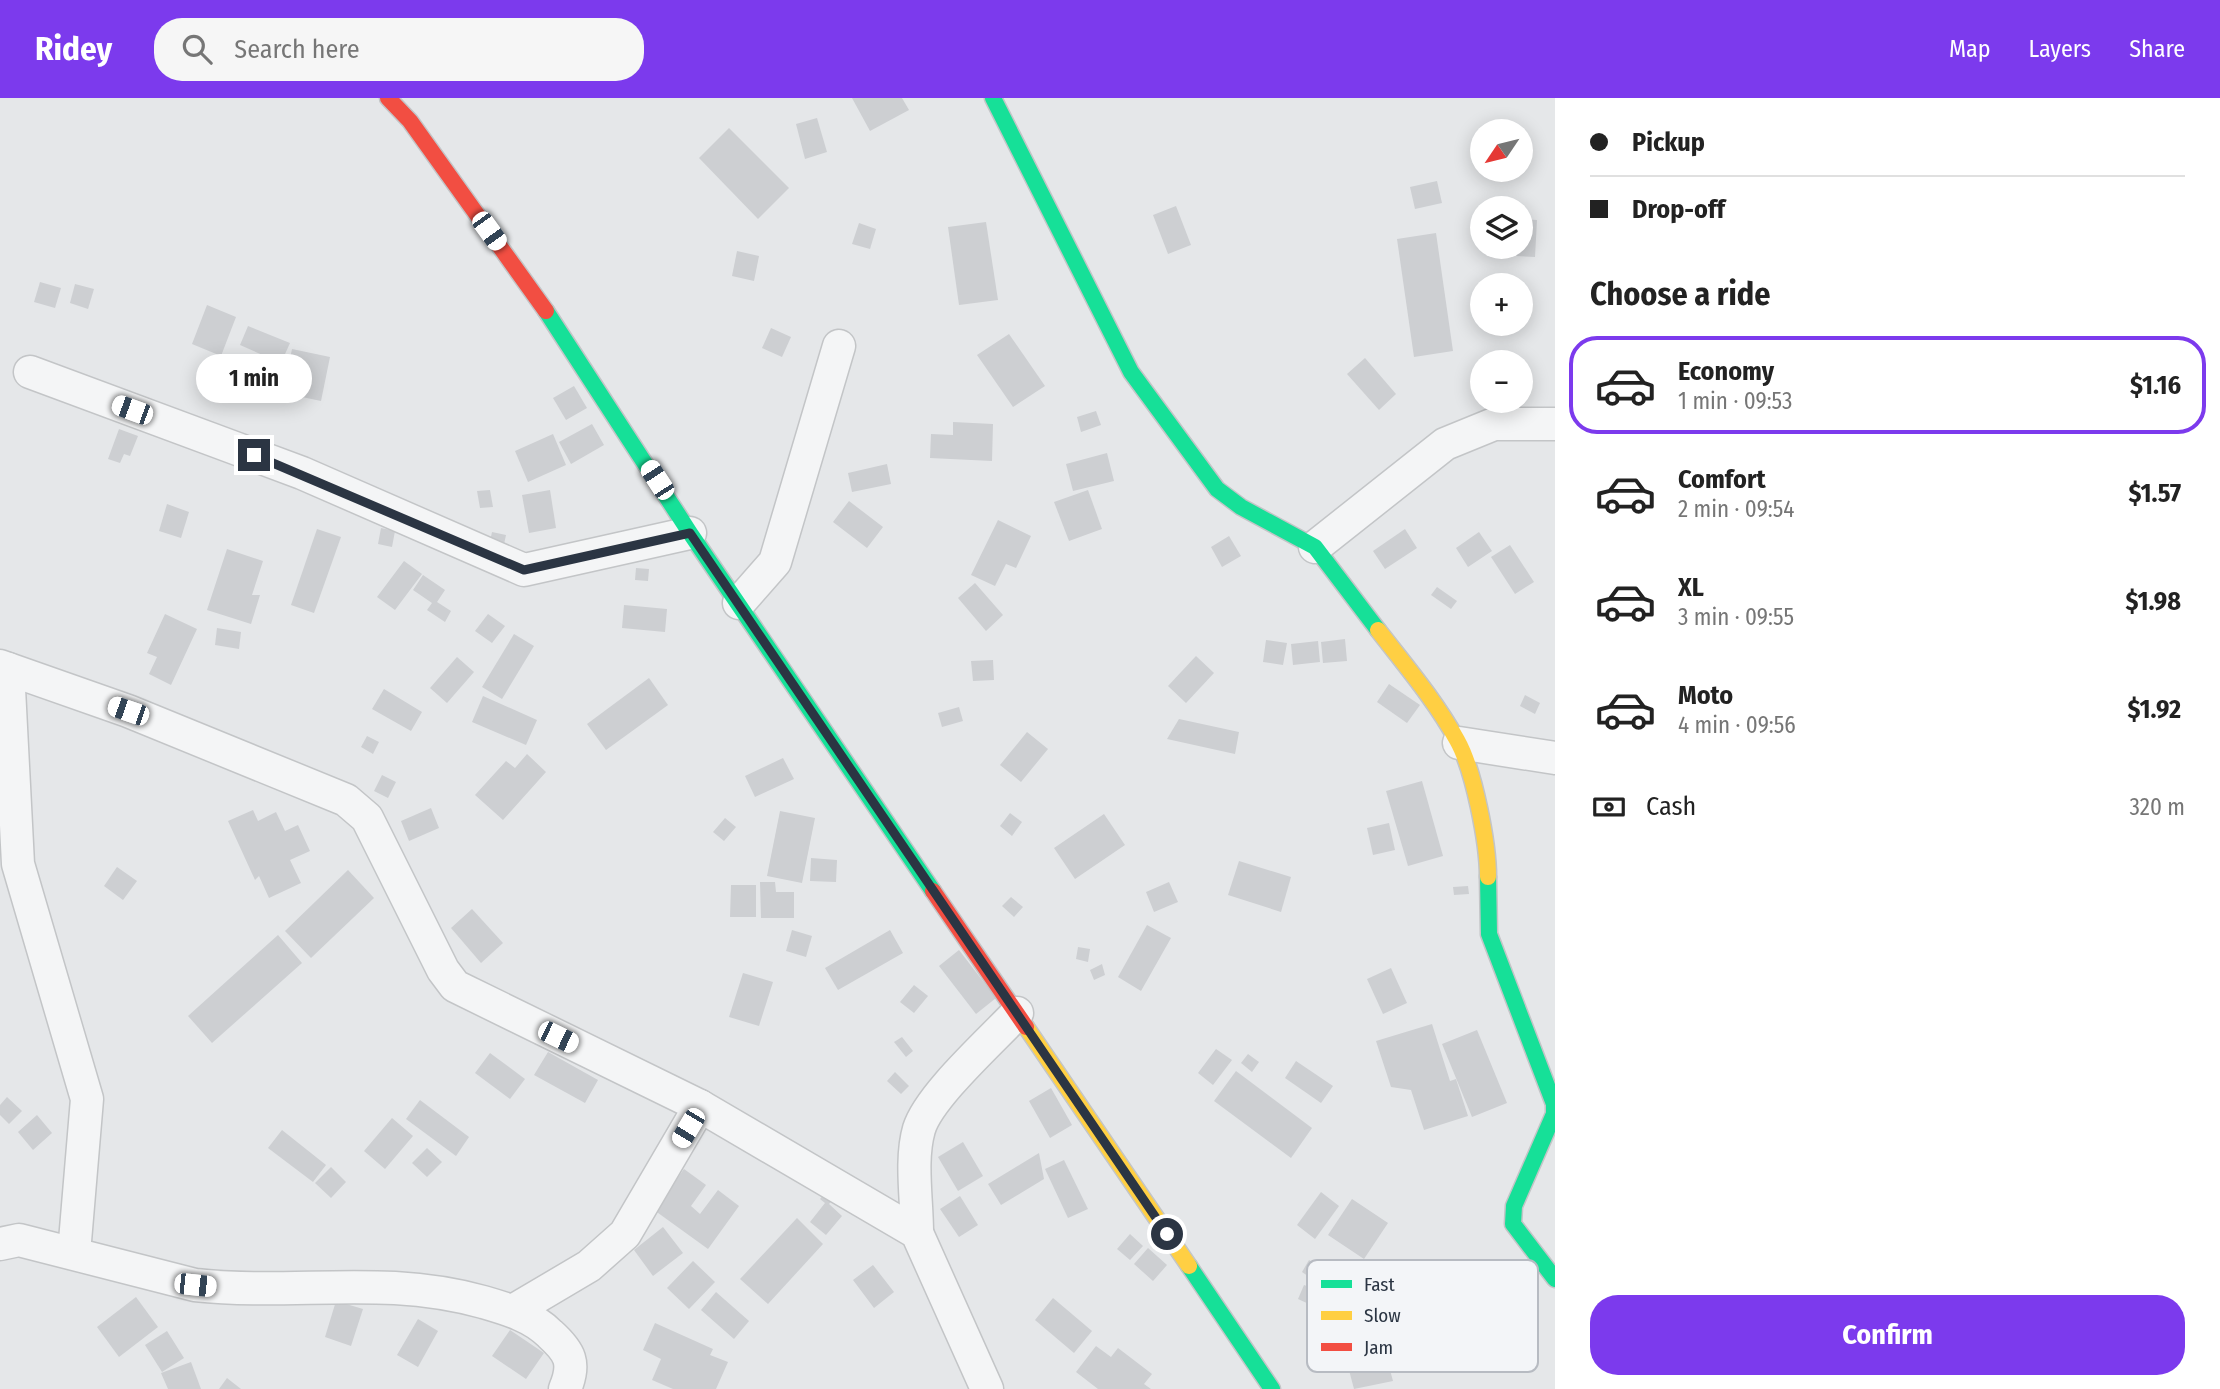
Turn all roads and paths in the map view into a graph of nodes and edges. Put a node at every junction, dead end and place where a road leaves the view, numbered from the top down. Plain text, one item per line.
1 (388, 98) edge
2 (993, 98) edge
3 (839, 346) dead end
4 (30, 372) dead end
5 (1555, 424) edge
6 (690, 533) junction
7 (1315, 547) junction
8 (739, 603) junction
9 (4, 668) edge
10 (1459, 744) junction
11 (1555, 758) edge
12 (1017, 1013) junction
13 (701, 1106) junction
14 (917, 1233) junction
15 (0, 1244) edge
16 (74, 1253) junction
17 (1555, 1279) edge
18 (513, 1311) junction
19 (565, 1389) edge
20 (987, 1389) edge
21 (1272, 1389) edge

1 - 6 street
2 - 7 street
3 - 8 street
4 - 6 street
5 - 7 street
6 - 8 street
7 - 10 street
8 - 12 street
9 - 13 street
9 - 16 street
10 - 11 street
10 - 17 street
12 - 14 street
12 - 21 street
13 - 14 street
13 - 18 street
14 - 20 street
15 - 16 street
16 - 18 street
18 - 19 street

